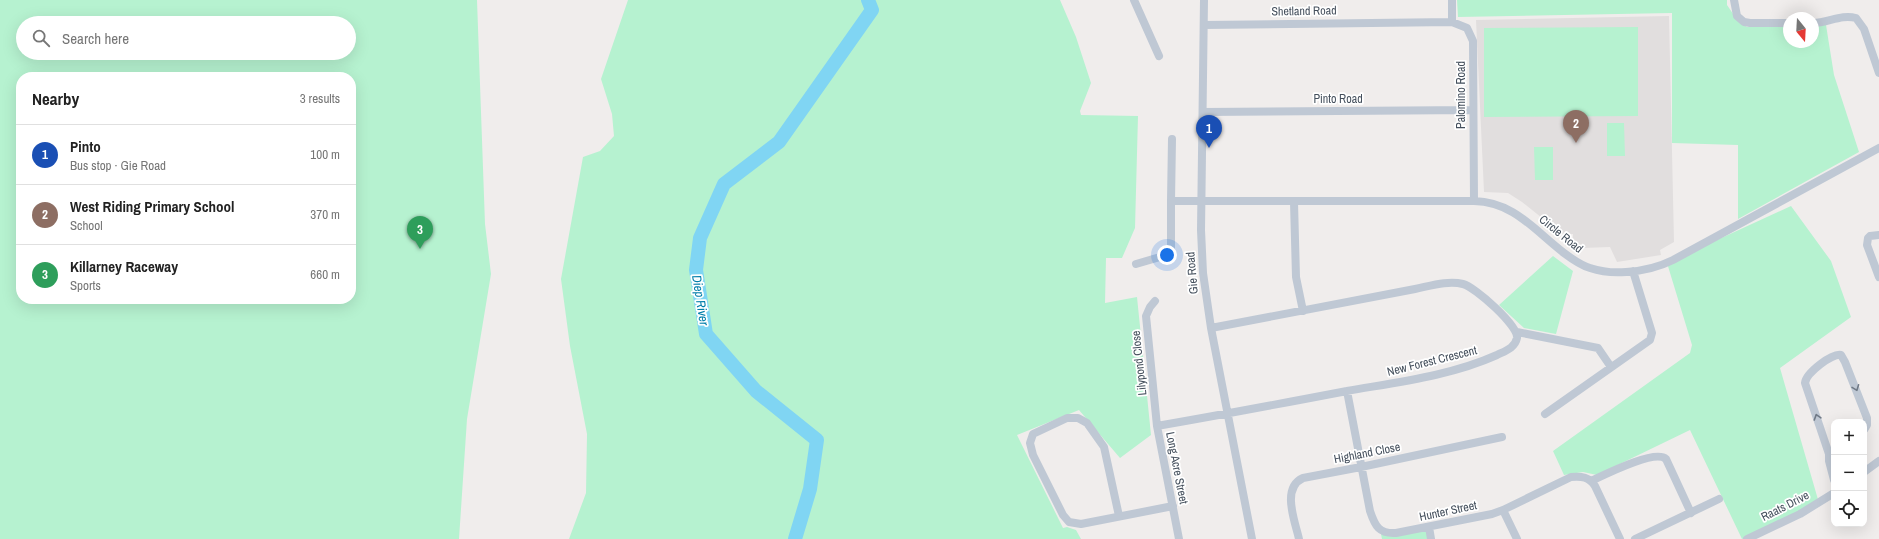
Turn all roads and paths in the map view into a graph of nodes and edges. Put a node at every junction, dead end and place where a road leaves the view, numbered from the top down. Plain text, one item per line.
1 (1134, 0) edge
2 (1204, 0) edge
3 (1452, 0) edge
4 (1734, 0) edge
5 (1452, 22) junction
6 (1819, 22) edge
7 (1783, 23) edge
8 (1204, 25) junction
9 (1876, 52) edge
10 (1159, 56) dead end
11 (1879, 72) edge
12 (1473, 110) junction
13 (1203, 112) junction
14 (1172, 139) dead end
15 (1879, 148) edge
16 (1474, 201) junction
17 (1171, 202) junction
18 (1294, 202) junction
19 (1202, 203) junction
20 (1879, 236) edge
21 (1136, 264) dead end
22 (1633, 271) junction
23 (1878, 272) edge
24 (1155, 301) dead end
25 (1303, 311) junction
26 (1211, 328) junction
27 (1516, 332) junction
28 (1611, 367) junction
29 (1348, 391) junction
30 (1228, 413) junction
31 (1545, 414) dead end
32 (1867, 419) edge
33 (1157, 426) junction
34 (1502, 437) dead end
35 (1831, 453) edge
36 (1879, 461) edge
37 (1361, 467) junction
38 (1831, 469) edge
39 (1867, 470) edge
40 (1591, 481) junction
41 (1831, 495) edge
42 (1719, 499) dead end
43 (1173, 506) junction
44 (1503, 510) junction
45 (1691, 512) junction
46 (1119, 516) junction
47 (1429, 527) junction
48 (1179, 539) edge
49 (1252, 539) edge
50 (1299, 539) edge
51 (1431, 539) edge
52 (1517, 539) edge
53 (1620, 539) edge
54 (1635, 539) edge
55 (1747, 539) edge

1 - 10 street
2 - 8 street, Gie Road
3 - 5 street
4 - 7 street
5 - 8 street, Shetland Road
5 - 12 street, Palomino Road
6 - 9 street
8 - 13 street, Gie Road
9 - 11 street
12 - 13 street, Pinto Road
12 - 16 street, Palomino Road
13 - 19 street, Gie Road
14 - 17 street
15 - 22 street, Circle Road
16 - 18 street, Circle Road
16 - 22 street, Circle Road
17 - 19 street, Circle Road
17 - 21 street
18 - 19 street, Circle Road
18 - 25 street
19 - 26 street, Gie Road
20 - 23 street
22 - 28 street
24 - 33 street, Lilypond Close
25 - 26 street
25 - 27 street
26 - 30 street, Gie Road
27 - 28 street
27 - 29 street, New Forest Crescent
28 - 31 street
29 - 30 street, New Forest Crescent
29 - 37 street, Hunter Street
30 - 33 street, Long Acre Street
30 - 49 street, Gie Road
35 -> 32 street
33 - 43 street, Long Acre Street
34 - 37 street, Highland Close
35 - 38 street
36 - 39 street
37 - 47 street, Hunter Street
37 - 50 street, Highland Close
40 - 44 street, Hunter Street
40 - 45 street
40 - 53 street
41 - 55 street, Raats Drive
42 - 45 street
43 - 46 street
43 - 48 street, Long Acre Street
44 - 47 street, Hunter Street
44 - 52 street
45 - 54 street
46 - 46 street
47 - 51 street

